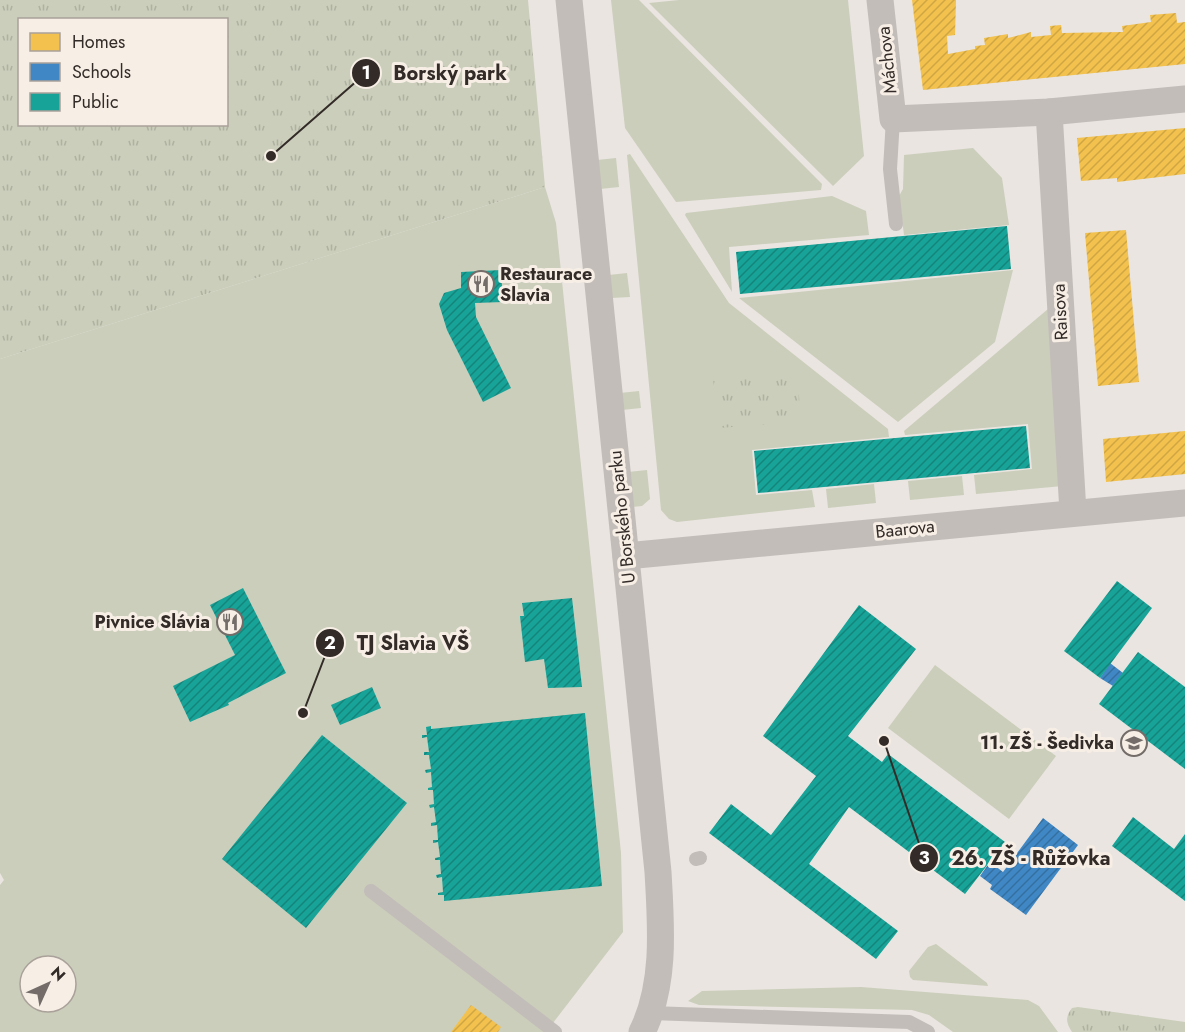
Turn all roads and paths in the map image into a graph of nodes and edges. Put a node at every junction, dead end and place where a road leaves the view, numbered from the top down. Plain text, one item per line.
1 (569, 0) edge
2 (880, 0) edge
3 (1185, 99) edge
4 (1049, 112) junction
5 (893, 119) junction
6 (896, 224) dead end
7 (1185, 503) edge
8 (1073, 512) junction
9 (626, 556) junction
10 (371, 891) dead end
11 (647, 1023) edge
12 (555, 1032) edge
13 (928, 1032) edge

1 - 9 street, U Borského parku
2 - 5 street, Máchova
3 - 4 street
4 - 5 street
4 - 8 street, Raisova
5 - 6 lane
7 - 8 street, Baarova
8 - 9 street, Baarova
9 - 11 street, U Borského parku
10 - 12 lane
11 - 13 lane

